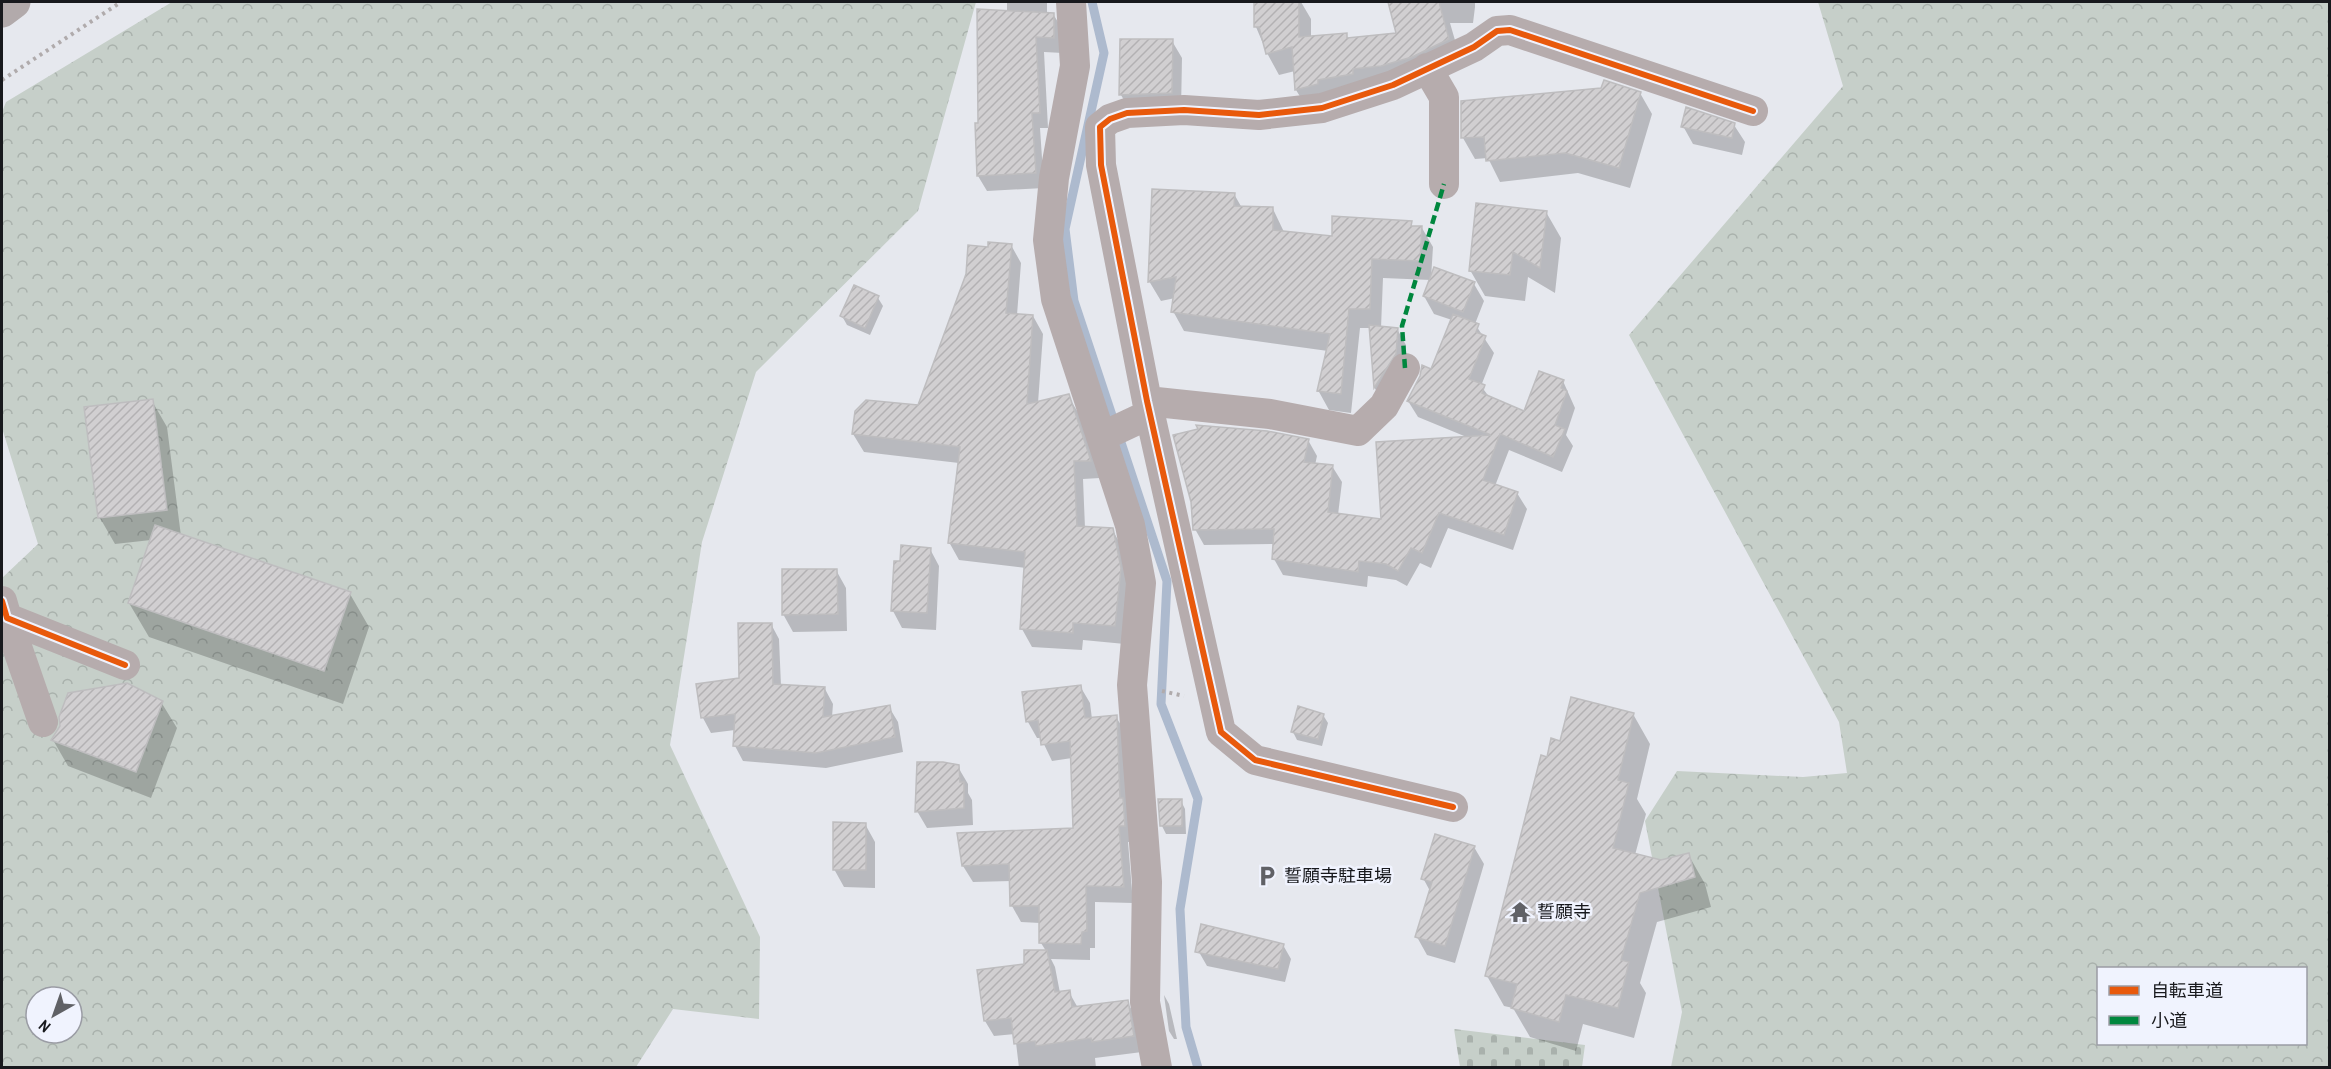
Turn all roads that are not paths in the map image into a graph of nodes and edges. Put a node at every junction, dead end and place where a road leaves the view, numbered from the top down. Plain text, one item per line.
1 (14, 2) edge
2 (1071, 2) edge
3 (2, 11) edge
4 (1427, 68) junction
5 (1068, 104) junction
6 (1753, 111) dead end
7 (1100, 127) junction
8 (1444, 184) dead end
9 (1405, 368) dead end
10 (1148, 408) junction
11 (1101, 437) junction
12 (4, 609) edge
13 (125, 665) dead end
14 (43, 722) dead end
15 (1453, 807) dead end
16 (1157, 1068) edge

1 - 3 highway
2 - 5 street
4 - 6 street
4 - 7 street
4 - 8 street
5 - 7 street
5 - 11 street
7 - 10 street
9 - 10 street
10 - 11 street
10 - 15 street
11 - 16 street
12 - 13 street
12 - 14 street

